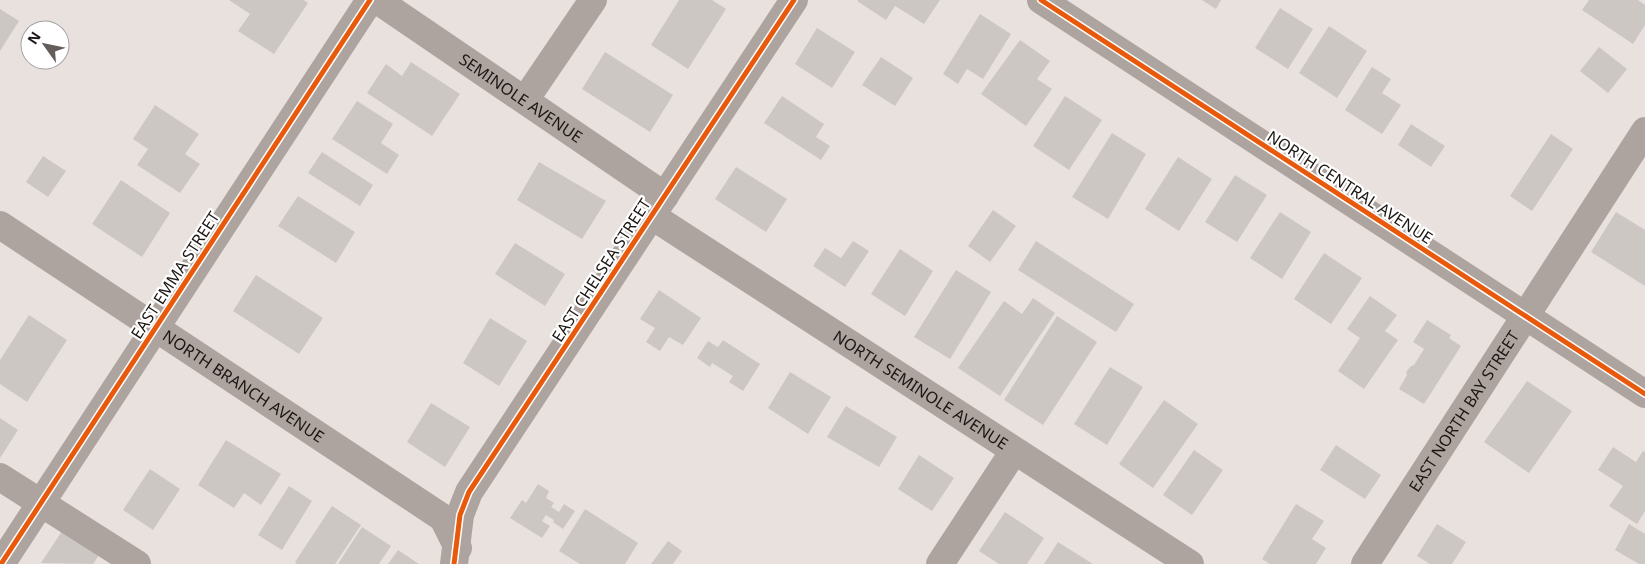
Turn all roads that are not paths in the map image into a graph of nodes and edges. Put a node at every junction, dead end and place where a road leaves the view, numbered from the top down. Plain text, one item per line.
1 (370, 0) edge
2 (377, 0) edge
3 (594, 0) edge
4 (794, 0) edge
5 (1041, 0) edge
6 (525, 100) junction
7 (1645, 131) edge
8 (659, 206) junction
9 (0, 226) edge
10 (1525, 316) junction
11 (156, 328) junction
12 (1645, 394) edge
13 (1014, 451) junction
14 (0, 477) edge
15 (40, 504) junction
16 (459, 557) edge
17 (1, 564) edge
18 (137, 564) edge
19 (940, 564) edge
20 (1190, 564) edge
21 (1365, 564) edge

1 - 11 street, EAST EMMA STREET
2 - 6 street, SEMINOLE AVENUE
3 - 6 street
4 - 8 street, EAST CHELSEA STREET
5 - 10 street, NORTH CENTRAL AVENUE
6 - 8 street, SEMINOLE AVENUE
7 - 10 street, EAST NORTH BAY STREET
8 - 13 street, NORTH SEMINOLE AVENUE
8 - 16 street, EAST CHELSEA STREET
9 - 11 street, NORTH BRANCH AVENUE
10 - 12 street, NORTH CENTRAL AVENUE
10 - 21 street, EAST NORTH BAY STREET
11 - 15 street, EAST EMMA STREET
11 - 16 street, NORTH BRANCH AVENUE
13 - 19 street
13 - 20 street, NORTH SEMINOLE AVENUE
14 - 15 street
15 - 17 street, EAST EMMA STREET
15 - 18 street

